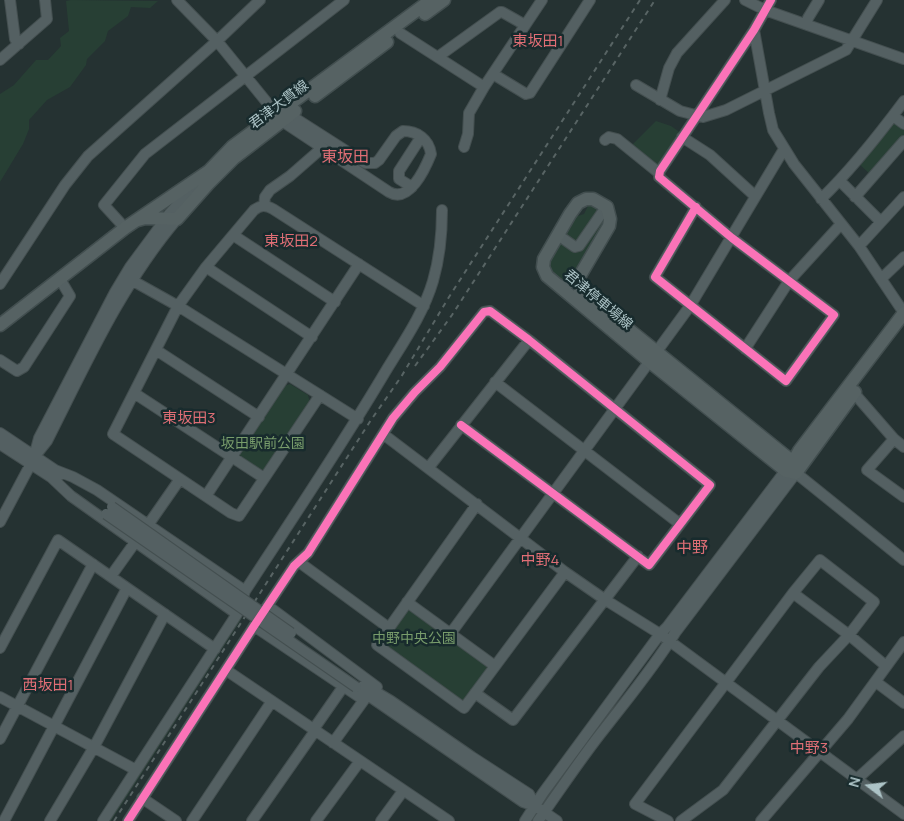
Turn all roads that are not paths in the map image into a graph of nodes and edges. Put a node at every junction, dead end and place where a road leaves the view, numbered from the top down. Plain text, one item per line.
1 (10, 0) edge
2 (44, 0) edge
3 (177, 0) edge
4 (260, 0) edge
5 (344, 0) edge
6 (542, 0) edge
7 (590, 0) edge
8 (725, 0) edge
9 (745, 0) edge
10 (771, 0) edge
11 (819, 0) edge
12 (878, 0) edge
13 (439, 1) edge
14 (765, 10) junction
15 (525, 25) junction
16 (807, 25) junction
17 (754, 30) junction
18 (400, 33) junction
19 (854, 40) junction
20 (217, 41) junction
21 (17, 46) junction
22 (0, 50) edge
23 (439, 56) junction
24 (904, 59) edge
25 (0, 60) edge
26 (493, 74) junction
27 (246, 75) junction
28 (636, 84) dead end
29 (484, 87) junction
30 (765, 91) junction
31 (660, 100) junction
32 (904, 101) edge
33 (696, 116) junction
34 (893, 116) junction
35 (283, 117) junction
36 (904, 124) edge
37 (421, 137) junction
38 (682, 137) junction
39 (605, 140) dead end
40 (904, 141) edge
41 (464, 147) dead end
42 (322, 148) junction
43 (784, 149) junction
44 (375, 163) junction
45 (209, 171) junction
46 (659, 174) junction
47 (840, 182) junction
48 (376, 184) junction
49 (412, 187) junction
50 (755, 196) junction
51 (904, 196) edge
52 (855, 197) junction
53 (821, 199) junction
54 (264, 206) junction
55 (606, 207) junction
56 (696, 207) junction
57 (442, 210) dead end
58 (171, 219) junction
59 (881, 222) junction
60 (841, 224) junction
61 (129, 225) junction
62 (233, 235) junction
63 (558, 235) junction
64 (732, 238) junction
65 (859, 246) junction
66 (904, 257) edge
67 (359, 264) junction
68 (206, 267) junction
69 (128, 278) junction
70 (578, 278) junction
71 (60, 279) junction
72 (881, 279) junction
73 (790, 281) junction
74 (0, 284) edge
75 (556, 284) junction
76 (335, 302) junction
77 (178, 306) junction
78 (424, 306) junction
79 (690, 306) junction
80 (904, 313) edge
81 (0, 325) edge
82 (904, 326) edge
83 (312, 336) junction
84 (529, 340) junction
85 (745, 349) junction
86 (156, 350) junction
87 (653, 357) junction
88 (0, 360) edge
89 (287, 374) junction
90 (495, 382) junction
91 (134, 393) junction
92 (854, 393) junction
93 (320, 394) junction
94 (615, 409) junction
95 (259, 417) junction
96 (358, 419) junction
97 (461, 425) junction
98 (0, 433) edge
99 (383, 434) junction
100 (901, 443) edge
101 (0, 444) edge
102 (584, 450) junction
103 (231, 458) junction
104 (32, 460) junction
105 (429, 467) junction
106 (792, 469) junction
107 (54, 474) junction
108 (264, 478) junction
109 (180, 479) junction
110 (552, 493) junction
111 (206, 496) junction
112 (904, 497) edge
113 (477, 504) junction
114 (0, 522) edge
115 (680, 524) junction
116 (148, 525) junction
117 (521, 538) junction
118 (136, 541) junction
119 (638, 556) junction
120 (904, 560) edge
121 (299, 562) junction
122 (93, 564) junction
123 (565, 572) junction
124 (111, 576) junction
125 (127, 588) junction
126 (245, 591) junction
127 (793, 593) junction
128 (604, 599) junction
129 (407, 602) junction
130 (268, 606) junction
131 (165, 614) junction
132 (237, 614) junction
133 (254, 626) junction
134 (389, 628) junction
135 (451, 633) junction
136 (660, 634) junction
137 (849, 635) junction
138 (670, 642) junction
139 (904, 642) edge
140 (0, 648) edge
141 (215, 649) junction
142 (495, 666) junction
143 (886, 666) junction
144 (226, 670) junction
145 (725, 682) junction
146 (876, 682) junction
147 (343, 687) junction
148 (475, 693) junction
149 (0, 697) edge
150 (364, 700) junction
151 (272, 701) junction
152 (904, 703) edge
153 (388, 704) junction
154 (16, 706) junction
155 (777, 721) junction
156 (54, 725) junction
157 (314, 730) junction
158 (904, 736) edge
159 (0, 739) edge
160 (333, 743) junction
161 (94, 747) junction
162 (820, 752) junction
163 (360, 761) junction
164 (136, 770) junction
165 (857, 779) junction
166 (404, 791) junction
167 (142, 798) junction
168 (535, 806) junction
169 (544, 812) junction
170 (904, 814) edge
171 (4, 821) edge
172 (50, 821) edge
173 (104, 821) edge
174 (128, 821) edge
175 (176, 821) edge
176 (192, 821) edge
177 (252, 821) edge
178 (316, 821) edge
179 (381, 821) edge
180 (449, 821) edge
181 (525, 821) edge
182 (538, 821) edge
183 (557, 821) edge
184 (668, 821) edge
185 (681, 821) edge
186 (760, 821) edge

1 - 21 street
2 - 21 street
3 - 20 street
4 - 20 street
5 - 27 street
6 - 15 street
7 - 26 street
8 - 31 street
9 - 14 street
10 - 14 street
11 - 16 street
12 - 19 street
13 - 18 main road, 君津大貫線
13 - 35 main road, 君津大貫線
14 - 16 street
14 - 17 street
15 - 23 street
15 - 26 street
16 - 19 street
17 - 30 street
17 - 33 street
18 - 23 street
18 - 35 main road, 君津大貫線
19 - 24 street
19 - 30 street
20 - 27 street
20 - 74 street
21 - 22 street
21 - 25 street
23 - 29 street
26 - 29 street
27 - 35 street
27 - 61 street
28 - 31 street
29 - 41 street
30 - 33 street
30 - 43 street
31 - 33 street
32 - 34 street
33 - 38 street
34 - 36 street
34 - 47 street
35 - 42 street
35 - 44 street
35 - 45 main road, 君津大貫線
35 - 58 main road, 君津大貫線
37 - 44 street
37 - 49 street
37 - 49 street
38 - 46 street
38 - 50 street
39 - 46 street
40 - 52 street
42 - 48 street
42 - 54 street
43 - 50 street
43 - 53 street
44 - 48 street
45 - 58 street
45 - 61 main road, 君津大貫線
46 - 56 street
47 - 52 street
47 - 53 street
48 - 49 street
50 - 64 street
51 - 59 street
52 - 59 street
53 - 60 street
54 - 62 street
54 - 67 street
55 - 63 main road, 君津停車場線
55 - 63 street
55 - 70 main road, 君津停車場線
56 - 64 street
56 - 79 street
57 - 78 street
58 - 61 main road
58 - 69 street
59 - 65 street
60 - 65 street
60 - 73 street
61 - 71 main road, 君津大貫線
62 - 68 street
62 - 76 street
63 - 75 main road, 君津停車場線
64 - 73 street
64 - 79 street
65 - 72 street
66 - 72 street
67 - 76 street
67 - 78 street
68 - 77 street
68 - 83 street
69 - 77 street
69 - 104 street
70 - 75 street
70 - 87 main road, 君津停車場線
71 - 81 main road, 君津大貫線
71 - 88 street
72 - 80 street
73 - 85 street
73 - 85 street
75 - 87 main road, 君津停車場線
76 - 83 street
77 - 86 street
77 - 89 street
78 - 96 street
79 - 85 street
79 - 87 street
80 - 106 main road
82 - 92 main road
83 - 89 street
84 - 90 street
84 - 94 street
84 - 99 street
86 - 91 street
86 - 95 street
87 - 94 street
87 - 106 main road, 君津停車場線
89 - 93 street
89 - 95 street
90 - 97 street
90 - 102 street
91 - 103 street
91 - 109 street
92 - 100 street
92 - 106 main road
93 - 96 street
93 - 108 street
94 - 102 street
94 - 115 street
95 - 103 street
96 - 126 street
97 - 105 street
97 - 110 street
98 - 104 street
99 - 105 street
99 - 121 street
100 - 112 street
101 - 104 street
102 - 110 street
102 - 115 street
103 - 108 street
103 - 111 street
104 - 107 street
104 - 114 street
105 - 113 street
106 - 120 street
106 - 136 street
106 - 138 street
107 - 116 street
107 - 118 street
107 - 153 street, bridge
108 - 111 street
109 - 111 street
109 - 116 street
110 - 117 street
110 - 119 street
113 - 117 street
113 - 129 street
115 - 119 street
116 - 126 street
117 - 123 street
117 - 135 street
118 - 124 street
118 - 132 street
119 - 128 street
121 - 130 street
121 - 134 street
122 - 124 street
122 - 140 street
122 - 154 street
123 - 128 street
123 - 142 street
124 - 125 street
125 - 131 street
125 - 156 street
126 - 132 street
127 - 137 street
127 - 137 street
127 - 145 street
128 - 136 street
128 - 148 street
129 - 134 street
129 - 135 street
130 - 133 street
130 - 153 street
131 - 141 street
131 - 161 street
132 - 141 street
133 - 144 street
133 - 147 street
134 - 148 street
135 - 142 street
136 - 138 street
136 - 168 street
137 - 143 street
137 - 155 street
138 - 145 street
138 - 169 street
139 - 143 street
141 - 164 street
142 - 148 street
143 - 146 street
144 - 151 street
144 - 167 street
145 - 155 street
145 - 184 street
146 - 152 street
146 - 162 street
147 - 150 street
147 - 157 street
149 - 154 street
150 - 153 street
150 - 160 street
151 - 157 street
151 - 176 street
153 - 168 street
154 - 156 street
154 - 159 street
155 - 162 street
155 - 185 street
156 - 161 street
156 - 171 street
157 - 160 street
157 - 177 street
158 - 165 street
160 - 163 street
161 - 164 street
161 - 172 street
162 - 165 street
162 - 186 street
163 - 166 street
163 - 178 street
164 - 173 street
165 - 170 street
166 - 179 street
166 - 180 street
167 - 174 street
167 - 175 street
168 - 169 street
168 - 181 street
169 - 182 street
169 - 183 street

